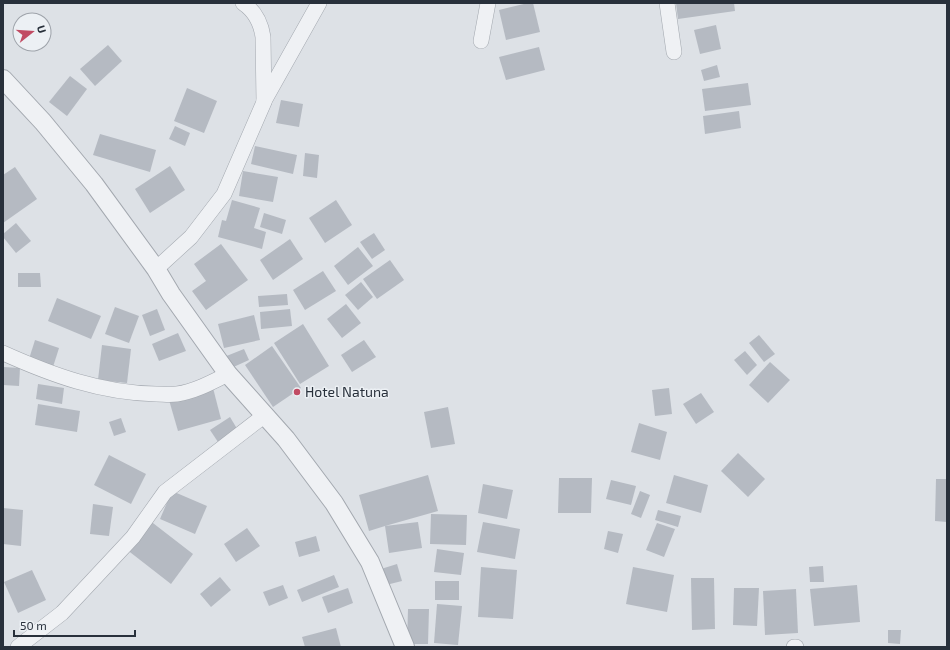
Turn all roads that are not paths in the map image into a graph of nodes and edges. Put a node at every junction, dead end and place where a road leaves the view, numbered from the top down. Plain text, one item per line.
1 (243, 3) edge
2 (319, 3) edge
3 (488, 3) edge
4 (667, 3) edge
5 (481, 41) dead end
6 (674, 52) dead end
7 (3, 79) edge
8 (264, 102) junction
9 (156, 269) junction
10 (3, 353) edge
11 (228, 374) junction
12 (265, 415) junction
13 (18, 647) edge
14 (405, 647) edge

1 - 8 street
2 - 8 street
3 - 5 street
4 - 6 street
7 - 9 street
8 - 9 street
9 - 11 street
10 - 11 street
11 - 12 street
12 - 13 street
12 - 14 street

